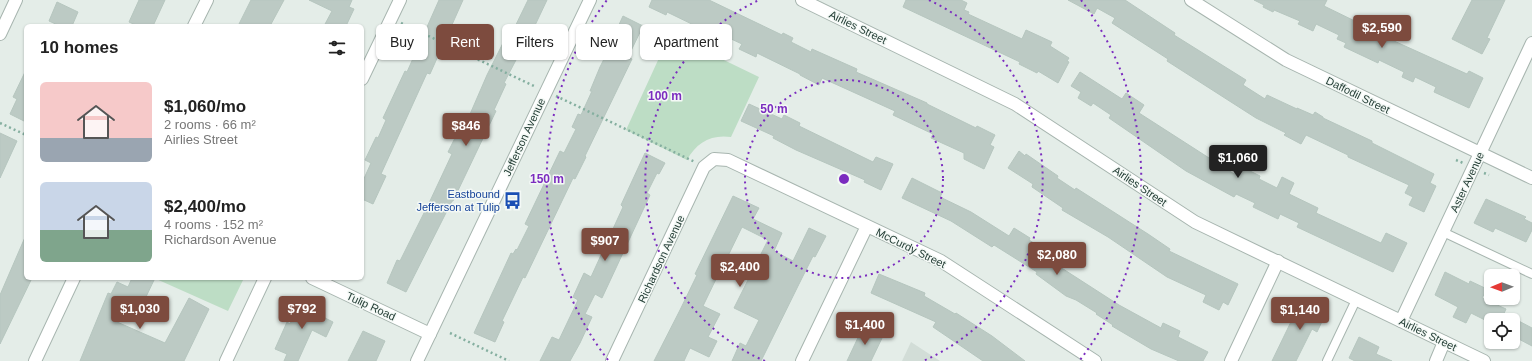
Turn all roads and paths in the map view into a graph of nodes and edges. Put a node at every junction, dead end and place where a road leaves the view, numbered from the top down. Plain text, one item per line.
1 (16, 0) edge
2 (207, 0) edge
3 (400, 0) edge
4 (590, 0) edge
5 (802, 0) edge
6 (1191, 0) edge
7 (195, 24) edge
8 (0, 34) edge
9 (1532, 43) edge
10 (364, 76) edge
11 (0, 123) edge
12 (24, 134) edge
13 (1480, 153) junction
14 (714, 159) joint
15 (1532, 178) edge
16 (867, 226) junction
17 (1443, 232) junction
18 (1278, 261) junction
19 (1532, 274) edge
20 (73, 280) edge
21 (264, 280) edge
22 (316, 280) edge
23 (1356, 300) junction
24 (1401, 321) junction
25 (450, 333) dead end
26 (430, 334) junction
27 (1444, 342) junction
28 (35, 361) edge
29 (226, 361) edge
30 (417, 361) edge
31 (510, 361) edge
32 (612, 361) edge
33 (802, 361) edge
34 (1095, 361) edge
35 (1232, 361) edge
36 (1327, 361) edge
37 (1436, 361) edge
38 (1484, 361) edge

1 - 8 street
2 - 7 street
3 - 10 street
4 - 26 street, Jefferson Avenue
5 - 18 street, Airlies Street
6 - 13 street, Daffodil Street
9 - 13 street, Aster Avenue
11 - 12 path
13 - 15 street, Daffodil Street
13 - 17 street, Aster Avenue
14 - 16 street, McCurdy Street
14 - 32 street, Richardson Avenue
16 - 33 street
16 - 34 street, McCurdy Street
17 - 19 lane
17 - 24 street, Aster Avenue
18 - 23 street, Airlies Street
18 - 35 street
20 - 28 street
21 - 29 street
22 - 26 street, Tulip Road
23 - 24 street, Airlies Street
23 - 36 lane
24 - 27 street, Airlies Street
25 - 31 path
26 - 30 street, Jefferson Avenue
27 - 37 street
27 - 38 street, Airlies Street

